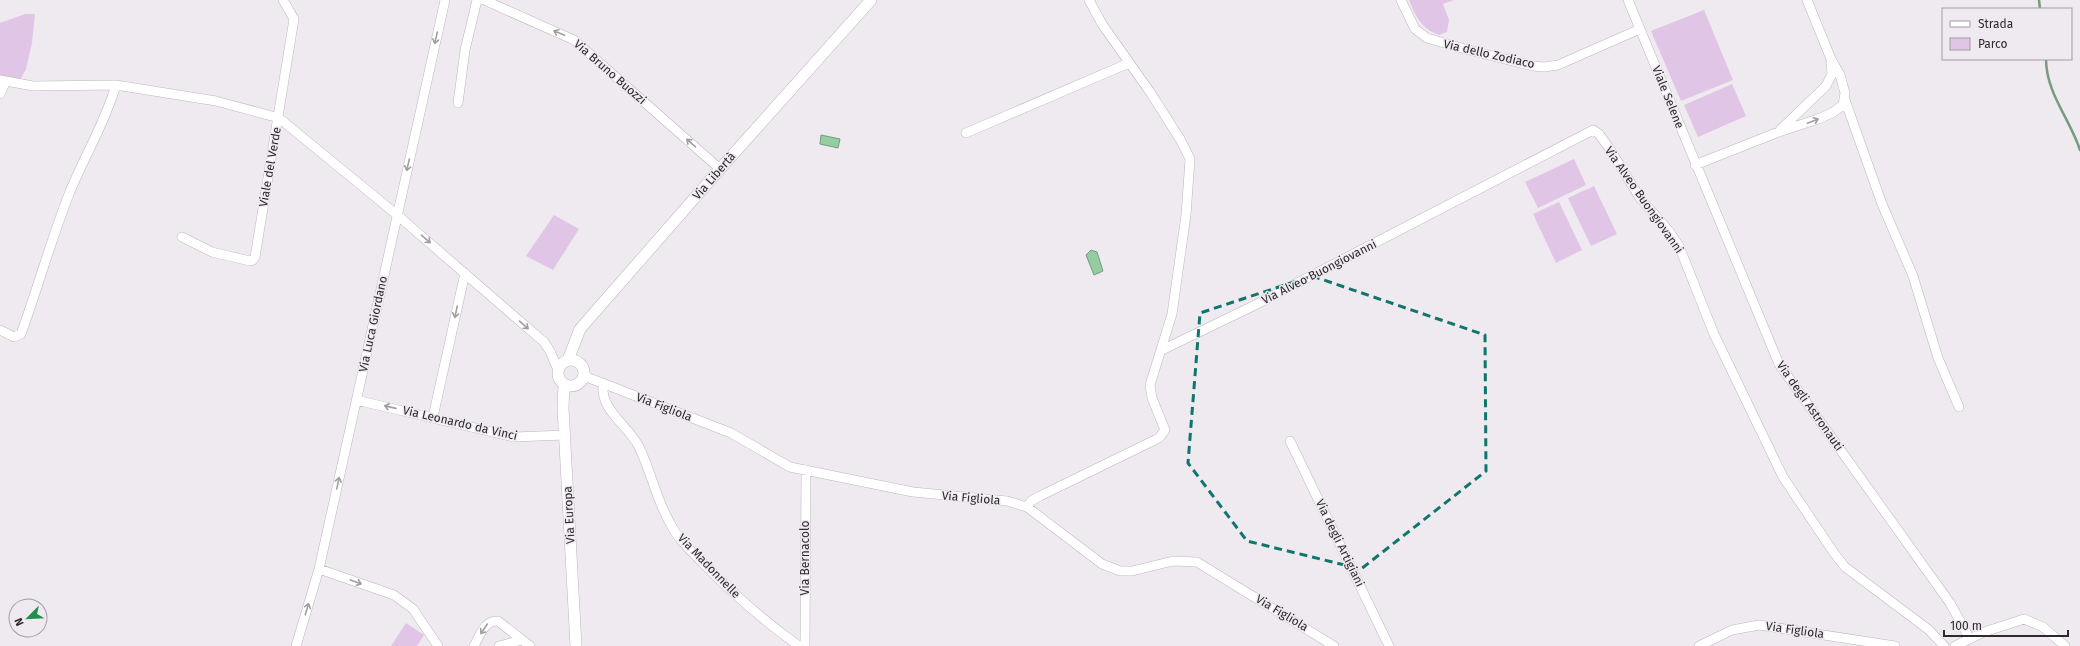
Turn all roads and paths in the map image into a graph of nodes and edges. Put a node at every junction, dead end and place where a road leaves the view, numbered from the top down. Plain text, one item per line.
1 (283, 0) edge
2 (290, 0) edge
3 (445, 0) edge
4 (477, 0) edge
5 (484, 0) edge
6 (871, 0) edge
7 (1089, 0) edge
8 (1401, 0) edge
9 (1628, 0) edge
10 (1807, 0) edge
11 (294, 19) junction
12 (1640, 29) junction
13 (1831, 59) junction
14 (1129, 63) junction
15 (3, 80) edge
16 (116, 85) junction
17 (0, 94) edge
18 (1845, 100) junction
19 (458, 103) dead end
20 (279, 118) junction
21 (966, 133) dead end
22 (1776, 133) junction
23 (1695, 165) junction
24 (720, 169) junction
25 (396, 214) junction
26 (182, 237) dead end
27 (465, 273) junction
28 (0, 330) edge
29 (1162, 350) junction
30 (568, 360) junction
31 (558, 370) junction
32 (584, 376) junction
33 (603, 383) junction
34 (564, 384) junction
35 (356, 400) junction
36 (1959, 407) dead end
37 (433, 417) junction
38 (565, 435) junction
39 (1290, 441) dead end
40 (806, 470) junction
41 (1026, 507) junction
42 (319, 569) junction
43 (1970, 639) junction
44 (522, 640) junction
45 (296, 646) edge
46 (438, 646) edge
47 (474, 646) edge
48 (499, 646) edge
49 (530, 646) edge
50 (576, 646) edge
51 (799, 646) edge
52 (804, 646) edge
53 (1334, 646) edge
54 (1390, 646) edge
55 (1699, 646) edge
56 (1895, 646) edge
57 (1944, 646) edge
58 (1955, 646) edge
59 (2065, 646) edge

1 - 11 street
2 - 11 street
3 -> 25 street, Via Luca Giordano
4 - 19 street
24 -> 5 street, Via Bruno Buozzi
6 - 24 street, Via Libertà
7 - 14 street
8 - 12 street, Via dello Zodiaco
9 - 12 street, Viale Selene
10 - 13 street
11 - 20 street, Viale del Verde
12 - 23 street, Viale Selene
13 - 18 street
13 - 22 street
14 - 21 street
14 - 29 street
15 - 16 street
15 - 17 street
16 - 20 street
16 - 28 street
22 -> 18 street
18 - 36 street
20 - 25 street
20 - 26 street, Viale del Verde
22 - 23 street
23 - 43 street, Via degli Astronauti
24 - 30 street, Via Libertà
25 -> 27 street
25 - 35 street, Via Luca Giordano
27 -> 31 street
27 -> 37 street
29 - 41 street
29 - 57 street, Via Alveo Buongiovanni
30 - 31 street
30 - 32 street
31 - 34 street
32 - 33 street, Via Figliola
32 - 34 street
33 - 40 street, Via Figliola
33 - 51 street, Via Madonnelle
34 - 38 street, Via Europa
37 -> 35 street, Via Leonardo da Vinci
42 -> 35 street, Via Luca Giordano
37 - 38 street, Via Leonardo da Vinci
38 - 50 street, Via Europa
39 - 54 street, Via degli Artigiani
40 - 41 street, Via Figliola
40 - 52 street, Via Bernacolo
41 - 53 street, Via Figliola
45 -> 42 street, Via Luca Giordano
42 -> 46 street
43 - 58 street
43 - 59 street
44 -> 47 street
44 - 48 street
44 - 49 street
55 - 56 street, Via Figliola

